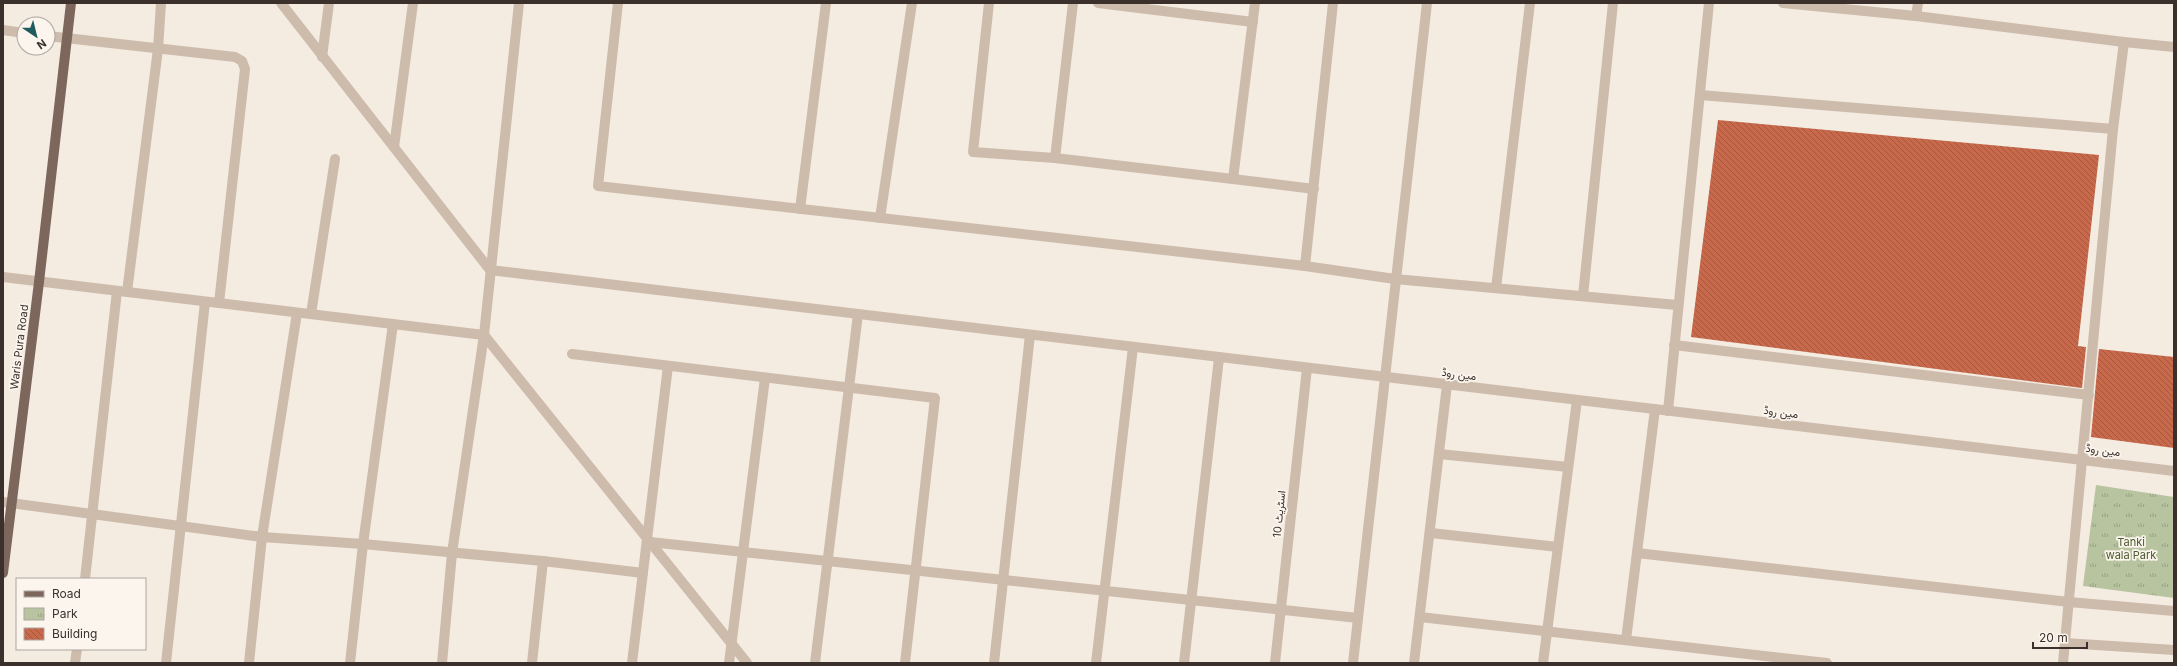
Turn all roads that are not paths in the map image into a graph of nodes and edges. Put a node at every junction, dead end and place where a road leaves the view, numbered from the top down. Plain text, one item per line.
1 (71, 3) edge
2 (161, 3) edge
3 (281, 3) edge
4 (329, 3) edge
5 (413, 3) edge
6 (519, 3) edge
7 (618, 3) edge
8 (826, 3) edge
9 (912, 3) edge
10 (989, 3) edge
11 (1073, 3) edge
12 (1098, 3) edge
13 (1255, 3) edge
14 (1333, 3) edge
15 (1427, 3) edge
16 (1530, 3) edge
17 (1612, 3) edge
18 (1709, 3) edge
19 (1784, 3) edge
20 (1918, 3) edge
21 (1916, 16) junction
22 (1253, 22) junction
23 (3, 30) edge
24 (16, 32) edge
25 (56, 37) edge
26 (67, 38) junction
27 (2124, 42) junction
28 (2174, 47) edge
29 (158, 49) junction
30 (322, 57) junction
31 (1700, 94) junction
32 (2113, 129) junction
33 (394, 147) junction
34 (1055, 158) junction
35 (335, 159) dead end
36 (1233, 179) junction
37 (1314, 189) junction
38 (800, 209) junction
39 (880, 218) junction
40 (1305, 266) junction
41 (490, 270) junction
42 (3, 277) edge
43 (1396, 279) junction
44 (40, 282) junction
45 (1496, 288) junction
46 (122, 292) junction
47 (1583, 296) junction
48 (205, 302) junction
49 (219, 303) junction
50 (1677, 305) junction
51 (297, 313) junction
52 (311, 314) junction
53 (858, 314) junction
54 (393, 324) junction
55 (484, 335) junction
56 (1030, 335) junction
57 (1674, 345) junction
58 (1133, 347) junction
59 (572, 354) dead end
60 (1219, 358) junction
61 (668, 366) junction
62 (1307, 368) junction
63 (1385, 377) junction
64 (765, 378) junction
65 (1447, 385) junction
66 (849, 388) junction
67 (2088, 395) junction
68 (1577, 400) junction
69 (1655, 409) junction
70 (1668, 411) junction
71 (1439, 454) junction
72 (2082, 460) junction
73 (1568, 467) junction
74 (2174, 471) edge
75 (7, 502) edge
76 (92, 514) junction
77 (181, 526) junction
78 (1431, 532) junction
79 (262, 537) junction
80 (648, 540) junction
81 (363, 544) junction
82 (1558, 547) junction
83 (744, 552) junction
84 (452, 553) junction
85 (1636, 553) junction
86 (543, 561) junction
87 (828, 561) junction
88 (916, 570) junction
89 (3, 573) edge
90 (643, 574) junction
91 (85, 578) edge
92 (1004, 580) junction
93 (1104, 591) junction
94 (1191, 600) junction
95 (2069, 602) junction
96 (1280, 610) junction
97 (2174, 611) edge
98 (1420, 617) junction
99 (1358, 618) junction
100 (1547, 631) junction
101 (1626, 640) junction
102 (2065, 643) junction
103 (732, 644) junction
104 (77, 650) edge
105 (2174, 650) edge
106 (75, 663) edge
107 (166, 663) edge
108 (248, 663) edge
109 (350, 663) edge
110 (442, 663) edge
111 (532, 663) edge
112 (632, 663) edge
113 (730, 663) edge
114 (747, 663) edge
115 (815, 663) edge
116 (905, 663) edge
117 (994, 663) edge
118 (1096, 663) edge
119 (1184, 663) edge
120 (1275, 663) edge
121 (1353, 663) edge
122 (1414, 663) edge
123 (1543, 663) edge
124 (1827, 663) edge
125 (2063, 663) edge

1 - 26 main road, Waris Pura Road
2 - 29 street
3 - 30 street
4 - 30 street
5 - 33 street
6 - 41 street
7 - 38 street
8 - 38 street
9 - 39 street
10 - 34 street
11 - 34 street
12 - 22 street
13 - 22 street
14 - 37 street
15 - 43 street
16 - 45 street
17 - 47 street
18 - 31 street
19 - 21 street
20 - 21 street
21 - 27 street
22 - 36 street
23 - 24 street
25 - 26 street
26 - 29 street
26 - 44 main road, Waris Pura Road
27 - 28 street
27 - 32 street
29 - 46 street
29 - 49 street
30 - 33 street
31 - 32 street
31 - 50 street
32 - 67 street
33 - 41 street
34 - 36 street
35 - 52 street
36 - 37 street
37 - 40 street
38 - 39 street
39 - 40 street
40 - 43 street
41 - 53 street, مین روڈ
41 - 55 street
42 - 44 street
43 - 45 street
43 - 63 street
44 - 46 street
44 - 75 main road, Waris Pura Road
45 - 47 street
46 - 48 street
46 - 76 street
47 - 50 street
48 - 49 street
48 - 77 street
49 - 51 street
50 - 57 street
51 - 52 street
51 - 79 street
52 - 54 street
53 - 56 street, مین روڈ
53 - 66 street
54 - 55 street
54 - 81 street
55 - 80 street
55 - 84 street
56 - 58 street, مین روڈ
56 - 92 street
57 - 67 street
57 - 70 street
58 - 60 street, مین روڈ
58 - 93 street
59 - 61 street
60 - 62 street, مین روڈ
60 - 94 street
61 - 64 street
61 - 80 street
62 - 63 street, مین روڈ
62 - 96 street, اسٹریٹ 10
63 - 65 street, مین روڈ
63 - 99 street
64 - 66 street
64 - 83 street
65 - 68 street, مین روڈ
65 - 71 street
66 - 87 street
66 - 88 street
67 - 72 street
68 - 69 street, مین روڈ
68 - 73 street
69 - 70 street, مین روڈ
69 - 85 street
70 - 72 street, مین روڈ
71 - 73 street
71 - 78 street
72 - 74 street, مین روڈ
72 - 95 street
73 - 82 street
75 - 76 street
75 - 89 main road, Waris Pura Road
76 - 77 street
76 - 91 street
77 - 79 street
77 - 107 street
78 - 82 street
78 - 98 street
79 - 81 street
79 - 108 street
80 - 83 street
80 - 90 street
80 - 103 street
81 - 84 street
81 - 109 street
82 - 100 street
83 - 87 street
83 - 103 street
84 - 86 street
84 - 110 street
85 - 95 street
85 - 101 street
86 - 90 street
86 - 111 street
87 - 88 street
87 - 115 street
88 - 92 street
88 - 116 street
90 - 112 street
92 - 93 street
92 - 117 street
93 - 94 street
93 - 118 street
94 - 96 street
94 - 119 street
95 - 97 street
95 - 102 street
96 - 99 street
96 - 120 street, اسٹریٹ 10
98 - 100 street
98 - 122 street
99 - 121 street
100 - 101 street
100 - 123 street
101 - 124 street
102 - 105 street
102 - 125 street
103 - 113 street
103 - 114 street
104 - 106 street

